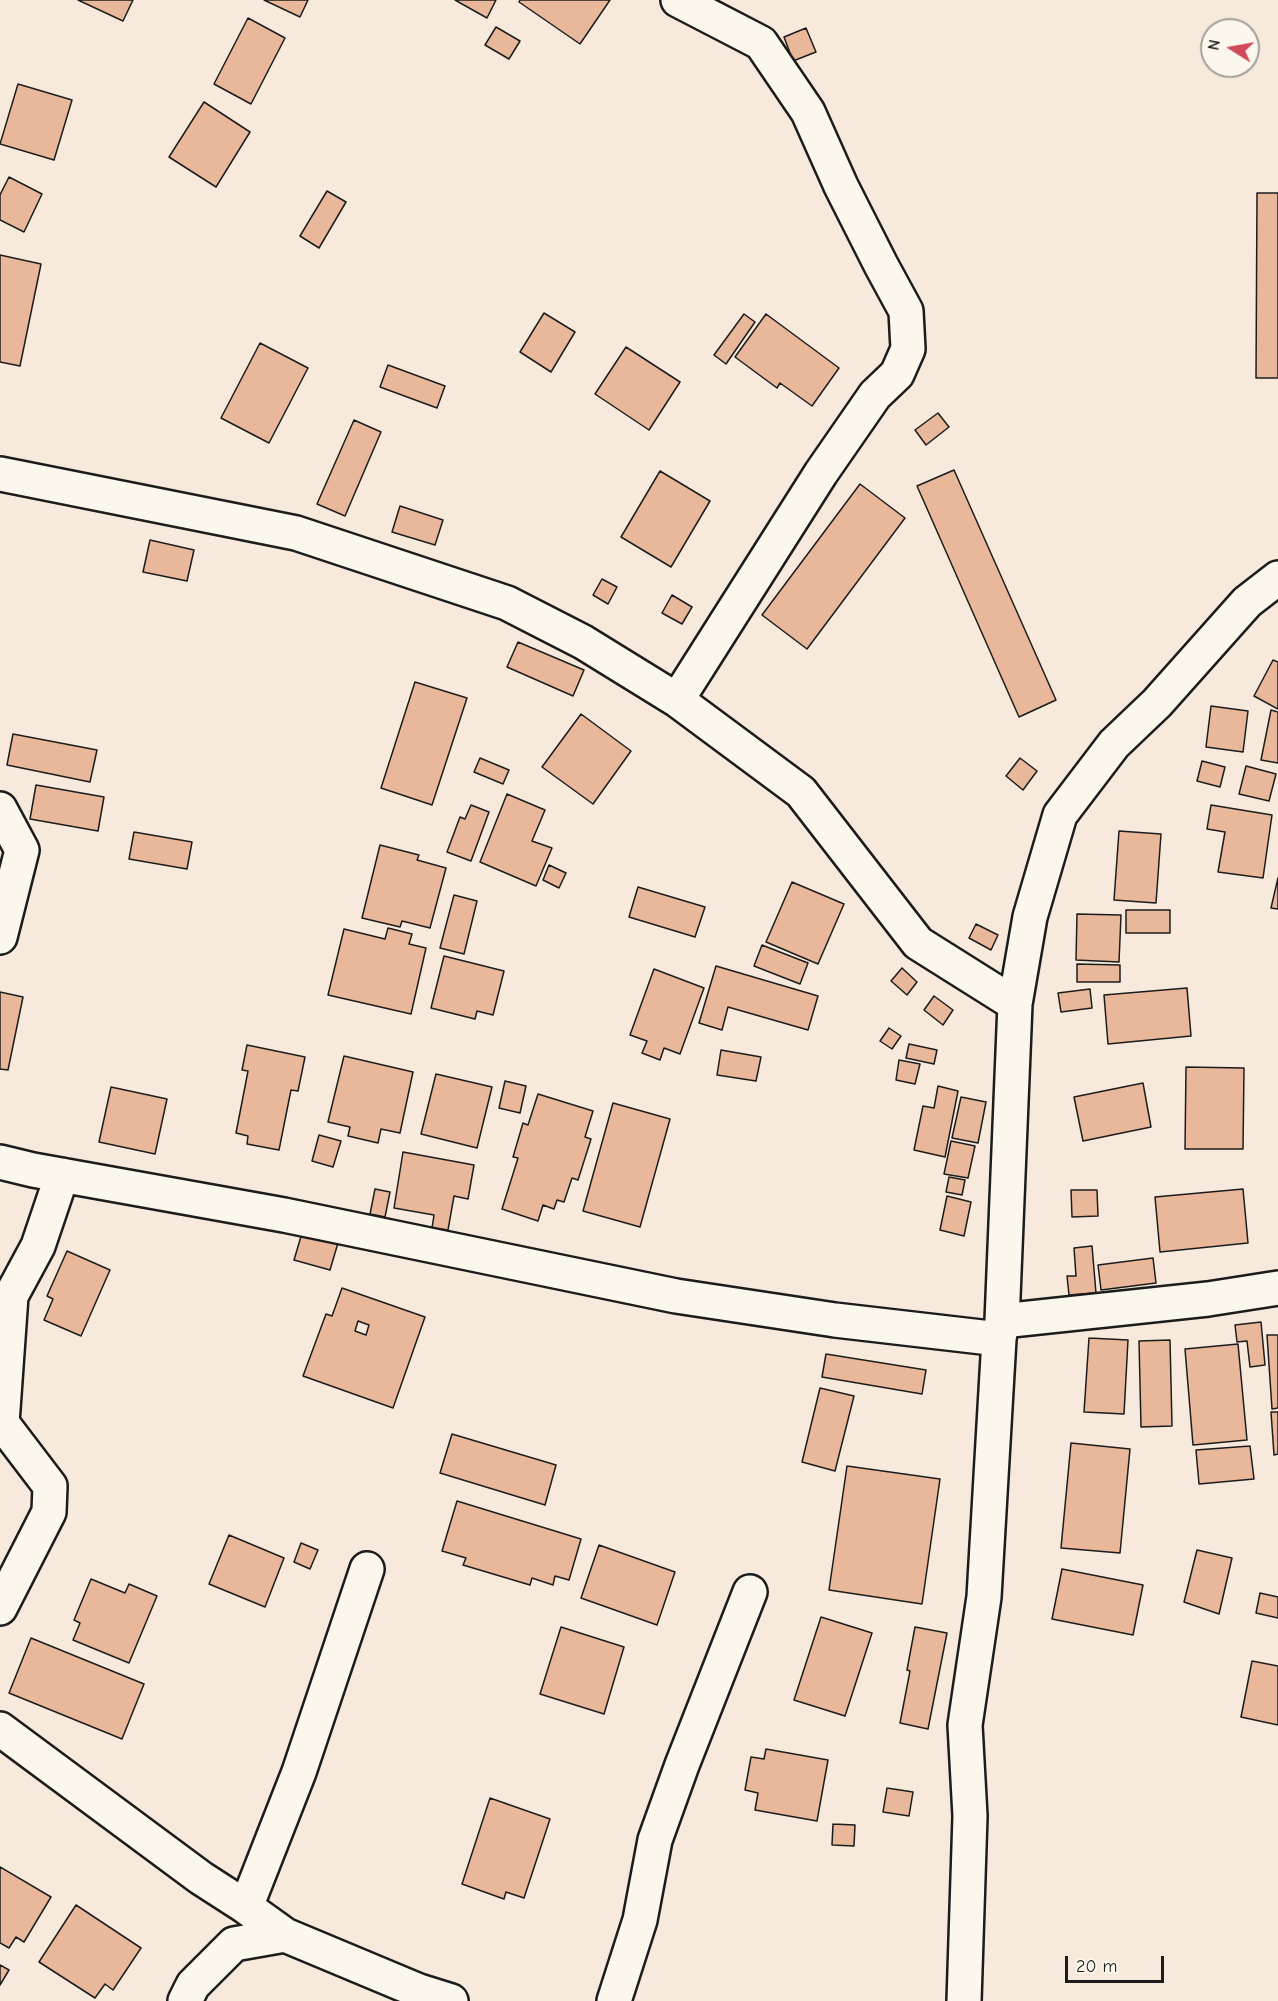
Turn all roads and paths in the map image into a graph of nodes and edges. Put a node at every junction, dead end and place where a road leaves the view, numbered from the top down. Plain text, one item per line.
1 (678, 0) edge
2 (0, 474) edge
3 (1278, 578) edge
4 (677, 700) junction
5 (0, 809) edge
6 (0, 937) edge
7 (1015, 1004) junction
8 (0, 1162) edge
9 (62, 1175) junction
10 (1278, 1288) edge
11 (1001, 1330) junction
12 (367, 1569) dead end
13 (750, 1592) dead end
14 (0, 1608) edge
15 (0, 1729) edge
16 (246, 1906) junction
17 (285, 1935) junction
18 (184, 2001) edge
19 (450, 2001) edge
20 (614, 2001) edge
21 (964, 2001) edge

1 - 4 street
2 - 4 street
3 - 7 street
4 - 7 street
5 - 6 street
7 - 11 street
8 - 9 street
9 - 11 street
9 - 14 street
10 - 11 street
11 - 21 street
12 - 16 street
13 - 20 street
15 - 16 street
16 - 17 street
17 - 18 street
17 - 19 street

